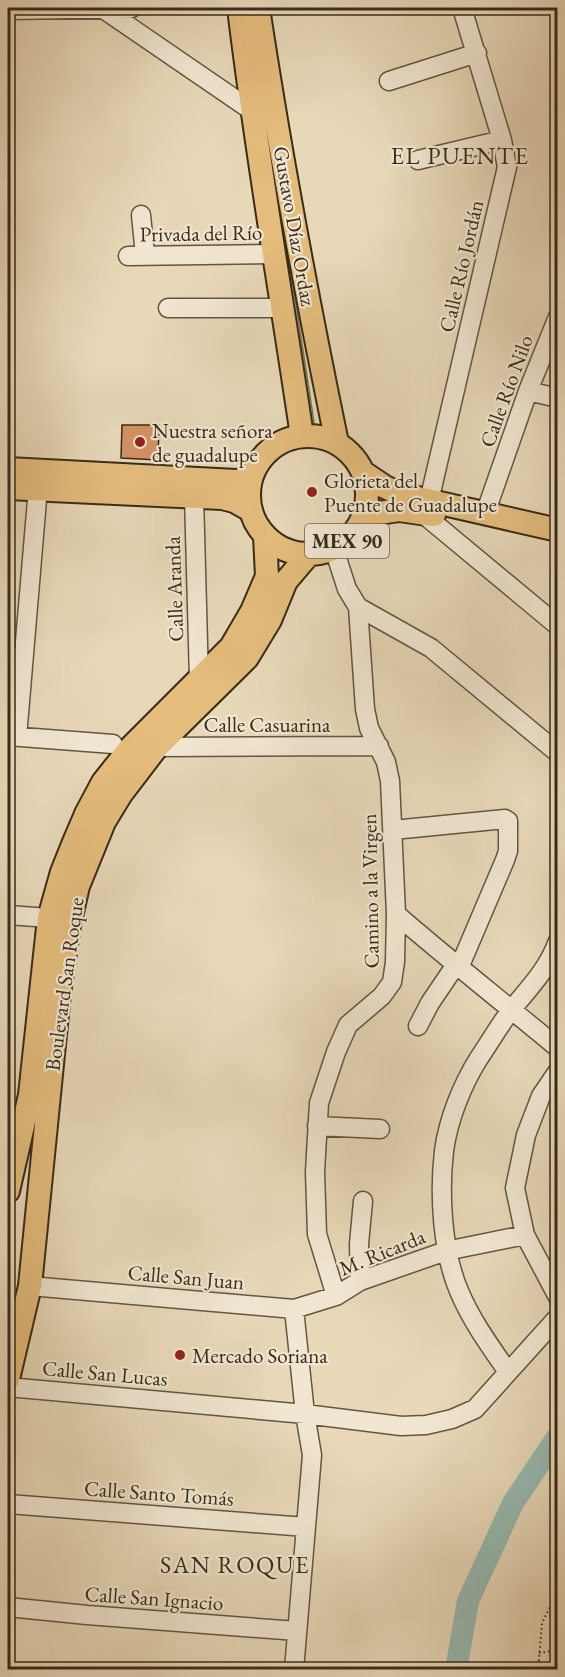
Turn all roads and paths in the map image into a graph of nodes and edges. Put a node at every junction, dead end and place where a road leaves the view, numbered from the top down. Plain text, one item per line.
1 (103, 8) edge
2 (132, 8) edge
3 (238, 8) edge
4 (258, 8) edge
5 (462, 8) edge
6 (8, 10) edge
7 (477, 53) junction
8 (389, 81) dead end
9 (251, 110) junction
10 (502, 140) junction
11 (417, 160) dead end
12 (141, 214) dead end
13 (275, 254) junction
14 (168, 308) dead end
15 (284, 308) junction
16 (558, 317) edge
17 (528, 391) junction
18 (558, 398) edge
19 (302, 436) junction
20 (337, 443) junction
21 (8, 469) edge
22 (364, 473) junction
23 (251, 478) junction
24 (38, 480) junction
25 (8, 488) edge
26 (194, 496) junction
27 (425, 507) junction
28 (250, 510) junction
29 (485, 514) junction
30 (364, 515) junction
31 (558, 530) edge
32 (265, 536) junction
33 (558, 544) edge
34 (334, 549) junction
35 (309, 555) junction
36 (358, 607) junction
37 (558, 626) edge
38 (199, 680) junction
39 (12, 736) edge
40 (113, 744) dead end
41 (379, 746) junction
42 (157, 747) junction
43 (558, 753) edge
44 (393, 830) junction
45 (396, 914) junction
46 (8, 915) edge
47 (49, 918) junction
48 (558, 941) edge
49 (457, 967) junction
50 (512, 1009) junction
51 (417, 1026) dead end
52 (558, 1048) edge
53 (558, 1071) edge
54 (317, 1126) junction
55 (380, 1129) dead end
56 (8, 1191) edge
57 (363, 1201) dead end
58 (525, 1235) junction
59 (446, 1251) junction
60 (360, 1281) junction
61 (30, 1286) junction
62 (336, 1296) junction
63 (558, 1297) edge
64 (294, 1309) junction
65 (558, 1317) edge
66 (508, 1372) junction
67 (8, 1379) edge
68 (8, 1387) edge
69 (306, 1414) junction
70 (8, 1504) edge
71 (306, 1527) junction
72 (558, 1591) edge
73 (8, 1607) edge
74 (297, 1631) junction
75 (558, 1650) edge
76 (539, 1653) junction
77 (294, 1670) edge
78 (538, 1670) edge

1 - 2 street
1 - 6 street
1 - 9 street
3 - 9 main road, Gustavo Díaz Ordaz
4 - 20 main road, Gustavo Díaz Ordaz
5 - 7 street, Calle Río Jordán
7 - 8 street
7 - 10 street, Calle Río Jordán
9 - 13 main road, Gustavo Díaz Ordaz
10 - 11 street
10 - 27 street, Calle Río Jordán
12 - 13 street, Privada del Río
13 - 15 main road, Gustavo Díaz Ordaz
14 - 15 street
15 - 19 main road, Gustavo Díaz Ordaz
16 - 17 street, Calle Río Nilo
17 - 18 street
17 - 29 street, Calle Río Nilo
19 - 20 main road
19 - 23 main road
20 - 22 main road, MEX 90
21 - 24 main road
22 - 27 main road, MEX 90
22 - 30 main road, MEX 90
23 - 24 main road
23 - 28 main road
24 - 25 main road
24 - 26 main road
24 - 39 street
26 - 28 main road
26 - 38 street, Calle Aranda
27 - 29 main road, MEX 90
27 - 30 main road, MEX 90
27 - 33 main road, MEX 90
27 - 37 street
28 - 32 main road, MEX 90
29 - 31 main road, MEX 90
30 - 34 main road, MEX 90
32 - 35 main road, MEX 90
32 - 38 main road, Boulevard San Roque
34 - 35 main road, MEX 90
34 - 36 street
35 - 42 main road, Boulevard San Roque
36 - 41 street, Camino a la Virgen
36 - 43 street
38 - 47 main road, Boulevard San Roque
39 - 40 street
41 - 42 street, Calle Casuarina
41 - 44 street, Camino a la Virgen
42 - 61 main road, Boulevard San Roque
44 - 45 street, Camino a la Virgen
44 - 49 street
45 - 49 street
45 - 54 street, Camino a la Virgen
46 - 47 street
47 - 56 main road, Boulevard San Roque
48 - 50 street
49 - 50 street
49 - 51 street
50 - 52 street
50 - 59 street
53 - 58 street
54 - 55 street
54 - 62 street, Camino a la Virgen
57 - 60 street
58 - 59 street, M. Ricarda
58 - 63 street
59 - 60 street, M. Ricarda
59 - 66 street
60 - 62 street, M. Ricarda
61 - 64 street, Calle San Juan
61 - 67 main road, Boulevard San Roque
62 - 64 street, Calle San Juan
64 - 69 street
65 - 66 street, Calle San Lucas
66 - 69 street, Calle San Lucas
68 - 69 street, Calle San Lucas
69 - 71 street
70 - 71 street, Calle Santo Tomás
71 - 74 street
72 - 76 path
73 - 74 street, Calle San Ignacio
74 - 77 street
75 - 76 path
76 - 78 path

